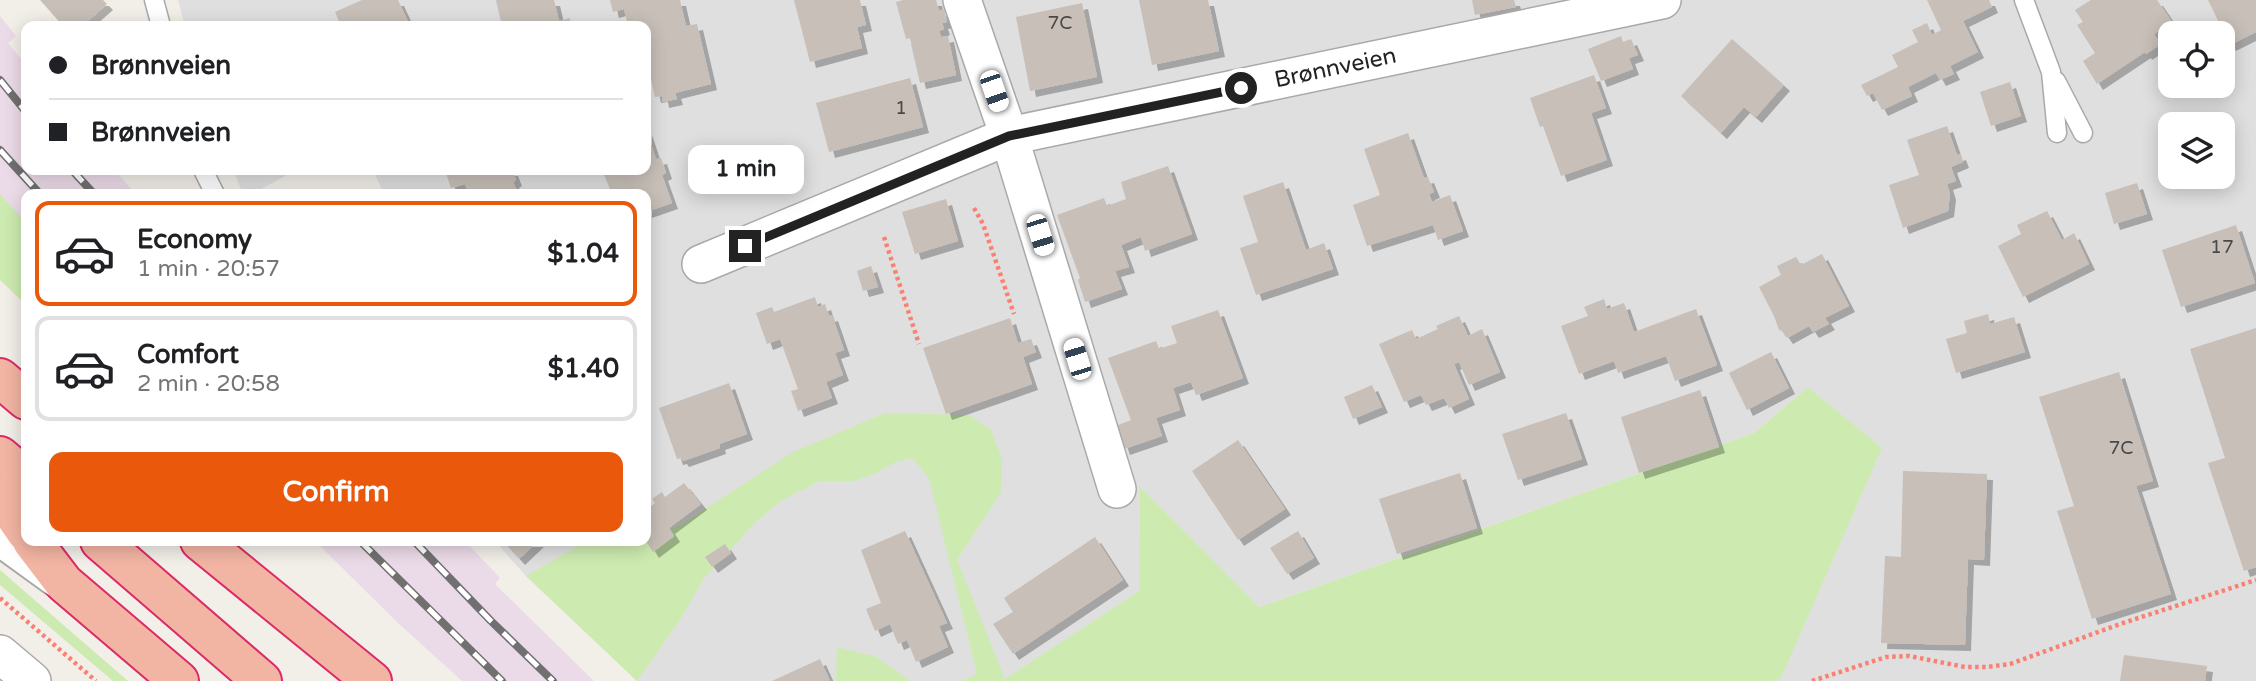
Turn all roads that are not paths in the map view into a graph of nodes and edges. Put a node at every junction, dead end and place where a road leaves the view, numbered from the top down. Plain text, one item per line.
1 (154, 0) edge
2 (962, 0) edge
3 (1662, 0) edge
4 (2024, 0) edge
5 (160, 21) edge
6 (2051, 72) junction
7 (2057, 133) dead end
8 (2084, 133) dead end
9 (1009, 136) junction
10 (701, 264) dead end
11 (0, 456) edge
12 (21, 474) edge
13 (1117, 489) dead end
14 (0, 494) edge
15 (21, 525) edge
16 (0, 536) edge
17 (36, 546) edge
18 (106, 546) edge
19 (206, 546) edge
20 (64, 583) junction
21 (0, 654) edge
22 (32, 681) edge
23 (179, 681) edge
24 (262, 681) edge
25 (373, 681) edge

1 - 5 lane
2 - 9 street
3 - 9 street, Brønnveien
4 - 6 lane
6 - 7 lane
6 - 8 lane
9 - 10 street, Brønnveien
9 - 13 street
11 - 12 highway
14 - 15 highway
16 - 20 street
17 - 20 highway
18 - 24 highway
19 - 25 highway
20 - 23 highway
21 - 22 street

